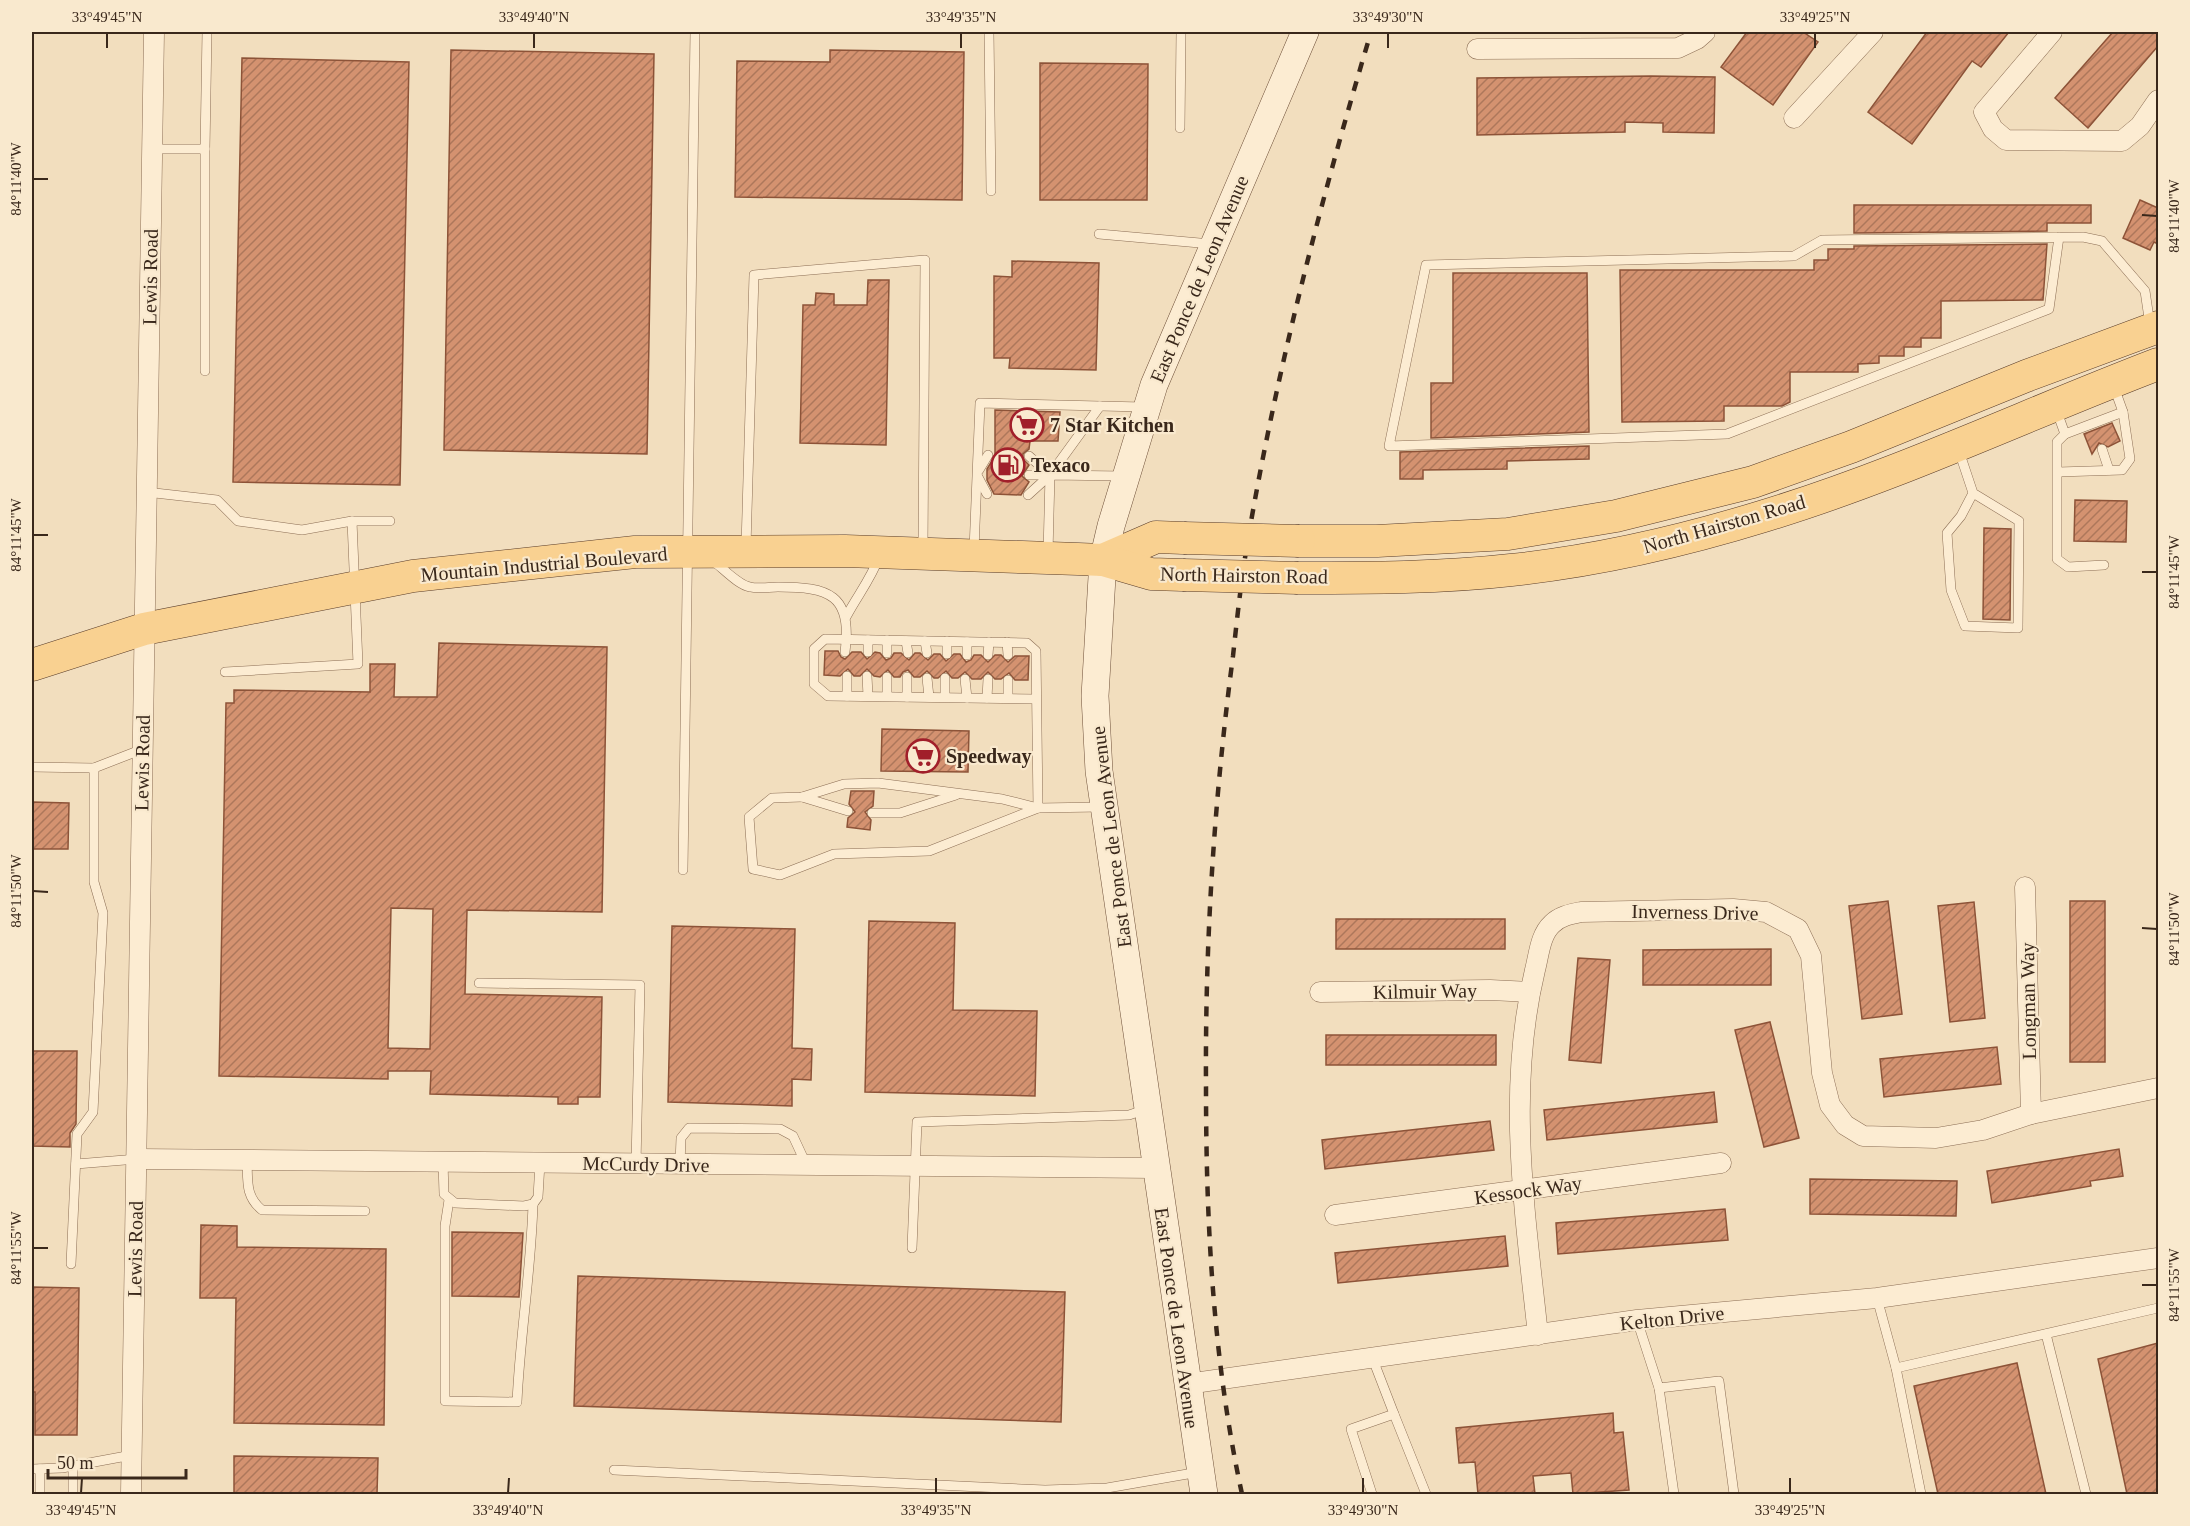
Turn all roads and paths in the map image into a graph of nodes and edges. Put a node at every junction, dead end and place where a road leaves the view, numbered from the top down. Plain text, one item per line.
1 (154, 32) edge
2 (207, 32) edge
3 (695, 32) edge
4 (989, 32) edge
5 (1181, 32) edge
6 (1305, 32) edge
7 (1705, 32) edge
8 (1874, 32) edge
9 (2052, 32) edge
10 (1477, 49) dead end
11 (2158, 100) edge
12 (1794, 118) dead end
13 (1180, 128) dead end
14 (152, 149) junction
15 (205, 149) junction
16 (991, 190) dead end
17 (1099, 234) dead end
18 (2059, 237) junction
19 (1214, 244) junction
20 (2155, 329) edge
21 (2158, 362) edge
22 (205, 371) dead end
23 (2112, 382) junction
24 (2054, 404) junction
25 (1100, 406) junction
26 (1147, 408) junction
27 (2123, 411) junction
28 (2064, 434) junction
29 (1956, 444) junction
30 (2102, 449) dead end
31 (987, 454) dead end
32 (1029, 456) dead end
33 (2109, 470) junction
34 (2058, 472) junction
35 (982, 475) junction
36 (1029, 475) dead end
37 (1050, 475) junction
38 (1126, 476) junction
39 (146, 492) junction
40 (1973, 493) junction
41 (987, 494) dead end
42 (1028, 495) dead end
43 (352, 521) junction
44 (390, 521) dead end
45 (695, 552) junction
46 (745, 552) junction
47 (881, 553) junction
48 (923, 554) junction
49 (974, 555) junction
50 (1048, 558) junction
51 (1103, 560) junction
52 (2104, 566) dead end
53 (356, 588) junction
54 (846, 617) junction
55 (144, 629) junction
56 (847, 639) junction
57 (868, 640) junction
58 (887, 640) junction
59 (906, 640) junction
60 (925, 641) junction
61 (947, 641) junction
62 (967, 642) junction
63 (988, 642) junction
64 (1007, 642) junction
65 (845, 651) dead end
66 (868, 652) dead end
67 (887, 653) dead end
68 (908, 653) dead end
69 (927, 653) dead end
70 (947, 654) dead end
71 (967, 655) dead end
72 (988, 655) dead end
73 (1008, 655) dead end
74 (32, 665) edge
75 (225, 672) dead end
76 (846, 676) dead end
77 (867, 676) dead end
78 (887, 677) dead end
79 (907, 677) dead end
80 (927, 678) dead end
81 (945, 678) dead end
82 (965, 678) dead end
83 (988, 679) dead end
84 (1008, 680) dead end
85 (847, 696) junction
86 (868, 696) junction
87 (887, 696) junction
88 (907, 697) junction
89 (929, 697) junction
90 (945, 697) junction
91 (967, 698) junction
92 (987, 698) junction
93 (1008, 698) junction
94 (1036, 699) junction
95 (142, 749) junction
96 (32, 766) edge
97 (94, 768) junction
98 (961, 794) junction
99 (802, 797) junction
100 (1104, 806) junction
101 (1038, 808) junction
102 (848, 811) dead end
103 (872, 813) dead end
104 (683, 870) dead end
105 (2025, 887) dead end
106 (480, 983) dead end
107 (1320, 992) dead end
108 (1530, 992) junction
109 (2158, 1088) edge
110 (1146, 1109) junction
111 (2031, 1114) junction
112 (137, 1159) junction
113 (247, 1160) junction
114 (443, 1162) junction
115 (540, 1163) junction
116 (1721, 1163) dead end
117 (76, 1164) junction
118 (636, 1164) junction
119 (680, 1165) junction
120 (807, 1166) junction
121 (916, 1167) junction
122 (1155, 1168) junction
123 (1522, 1191) junction
124 (449, 1200) junction
125 (533, 1204) junction
126 (365, 1211) dead end
127 (1335, 1215) dead end
128 (912, 1248) dead end
129 (2158, 1258) edge
130 (71, 1264) dead end
131 (1877, 1298) junction
132 (2158, 1308) edge
133 (1637, 1320) junction
134 (2046, 1334) junction
135 (1538, 1335) junction
136 (1372, 1357) junction
137 (1896, 1368) junction
138 (1187, 1384) junction
139 (1659, 1388) junction
140 (1394, 1414) junction
141 (132, 1455) junction
142 (73, 1466) junction
143 (36, 1469) edge
144 (614, 1470) dead end
145 (1202, 1483) edge
146 (40, 1494) edge
147 (73, 1494) edge
148 (131, 1494) edge
149 (1372, 1494) edge
150 (1426, 1494) edge
151 (1674, 1494) edge
152 (1734, 1494) edge
153 (1921, 1494) edge
154 (2086, 1494) edge

1 - 14 street, Lewis Road
2 - 15 lane
3 - 45 lane
4 - 16 lane
5 - 13 lane
6 - 19 main road, East Ponce de Leon Avenue
7 - 10 street
8 - 12 street
9 - 11 street
14 - 15 lane
14 - 39 street, Lewis Road
15 - 22 lane
17 - 19 lane
18 - 18 lane
18 - 20 lane
19 - 26 main road, East Ponce de Leon Avenue
20 - 21 street
20 - 51 main road, North Hairston Road, bridge
21 - 23 main road, North Hairston Road
23 - 24 main road, North Hairston Road
23 - 27 lane
24 - 28 lane
24 - 29 main road, North Hairston Road
25 - 26 lane
25 - 35 lane
25 - 37 lane
26 - 38 main road, East Ponce de Leon Avenue
27 - 28 lane
27 - 33 lane
28 - 34 lane
29 - 40 lane
29 - 51 main road, North Hairston Road, bridge
30 - 33 lane
31 - 35 lane
32 - 37 lane
33 - 34 lane
34 - 52 lane
35 - 41 lane
35 - 49 lane
36 - 37 lane
37 - 38 lane
37 - 42 lane
37 - 50 lane
38 - 51 main road, East Ponce de Leon Avenue
39 - 43 lane
39 - 55 street, Lewis Road
40 - 40 lane
43 - 44 lane
43 - 53 lane
45 - 46 main road, Mountain Industrial Boulevard
45 - 53 main road, Mountain Industrial Boulevard
45 - 54 lane
45 - 104 lane
46 - 47 main road, Mountain Industrial Boulevard
46 - 48 lane
47 - 48 main road, Mountain Industrial Boulevard
47 - 54 lane
48 - 49 main road, Mountain Industrial Boulevard
49 - 50 main road, Mountain Industrial Boulevard
50 - 51 main road, Mountain Industrial Boulevard
51 - 100 main road, East Ponce de Leon Avenue
53 - 55 main road, Mountain Industrial Boulevard
53 - 75 lane
54 - 56 lane
55 - 74 main road, Mountain Industrial Boulevard
55 - 95 street, Lewis Road
56 - 57 lane
56 - 65 lane
56 - 85 lane
57 - 58 lane
57 - 66 lane
58 - 59 lane
58 - 67 lane
59 - 60 lane
59 - 68 lane
60 - 61 lane
60 - 69 lane
61 - 62 lane
61 - 70 lane
62 - 63 lane
62 - 71 lane
63 - 64 lane
63 - 72 lane
64 - 73 lane
64 - 94 lane
76 - 85 lane
77 - 86 lane
78 - 87 lane
79 - 88 lane
80 - 89 lane
81 - 90 lane
82 - 91 lane
83 - 92 lane
84 - 93 lane
85 - 86 lane
86 - 87 lane
87 - 88 lane
88 - 89 lane
89 - 90 lane
90 - 91 lane
91 - 92 lane
92 - 93 lane
93 - 94 lane
94 - 101 lane
95 - 97 lane
95 - 112 street, Lewis Road
96 - 97 lane
97 - 117 lane
98 - 99 lane
98 - 101 lane
98 - 103 lane
99 - 101 lane
99 - 102 lane
100 - 101 lane
100 - 110 main road, East Ponce de Leon Avenue
105 - 111 street, Longman Way
106 - 118 lane
107 - 108 street, Kilmuir Way
108 - 111 street, Inverness Drive
108 - 123 street, Inverness Drive
109 - 111 street, Inverness Drive
110 - 121 lane
110 - 122 main road, East Ponce de Leon Avenue
112 - 113 street, McCurdy Drive
112 - 117 lane
112 - 141 street, Lewis Road
113 - 114 street, McCurdy Drive
113 - 126 lane
114 - 115 street, McCurdy Drive
114 - 124 lane
115 - 118 street, McCurdy Drive
115 - 125 lane
116 - 123 street, Kessock Way
117 - 130 lane
118 - 119 street, McCurdy Drive
119 - 120 street, McCurdy Drive
119 - 120 lane
120 - 121 street, McCurdy Drive
121 - 122 street, McCurdy Drive
121 - 128 lane
122 - 138 main road, East Ponce de Leon Avenue
123 - 127 street, Kessock Way
123 - 135 street, Inverness Drive
124 - 125 lane
124 - 125 lane
129 - 131 street, Kelton Drive
131 - 133 street, Kelton Drive
131 - 137 lane
132 - 134 lane
133 - 135 street, Kelton Drive
133 - 139 lane
134 - 137 lane
134 - 154 lane
135 - 136 street, Kelton Drive
136 - 138 street, Kelton Drive
136 - 140 lane
137 - 153 lane
138 - 145 main road, East Ponce de Leon Avenue
139 - 151 lane
139 - 152 lane
140 - 149 lane
140 - 150 lane
141 - 142 lane
141 - 148 street, Lewis Road
142 - 143 lane
142 - 147 lane
143 - 146 lane
144 - 145 lane

